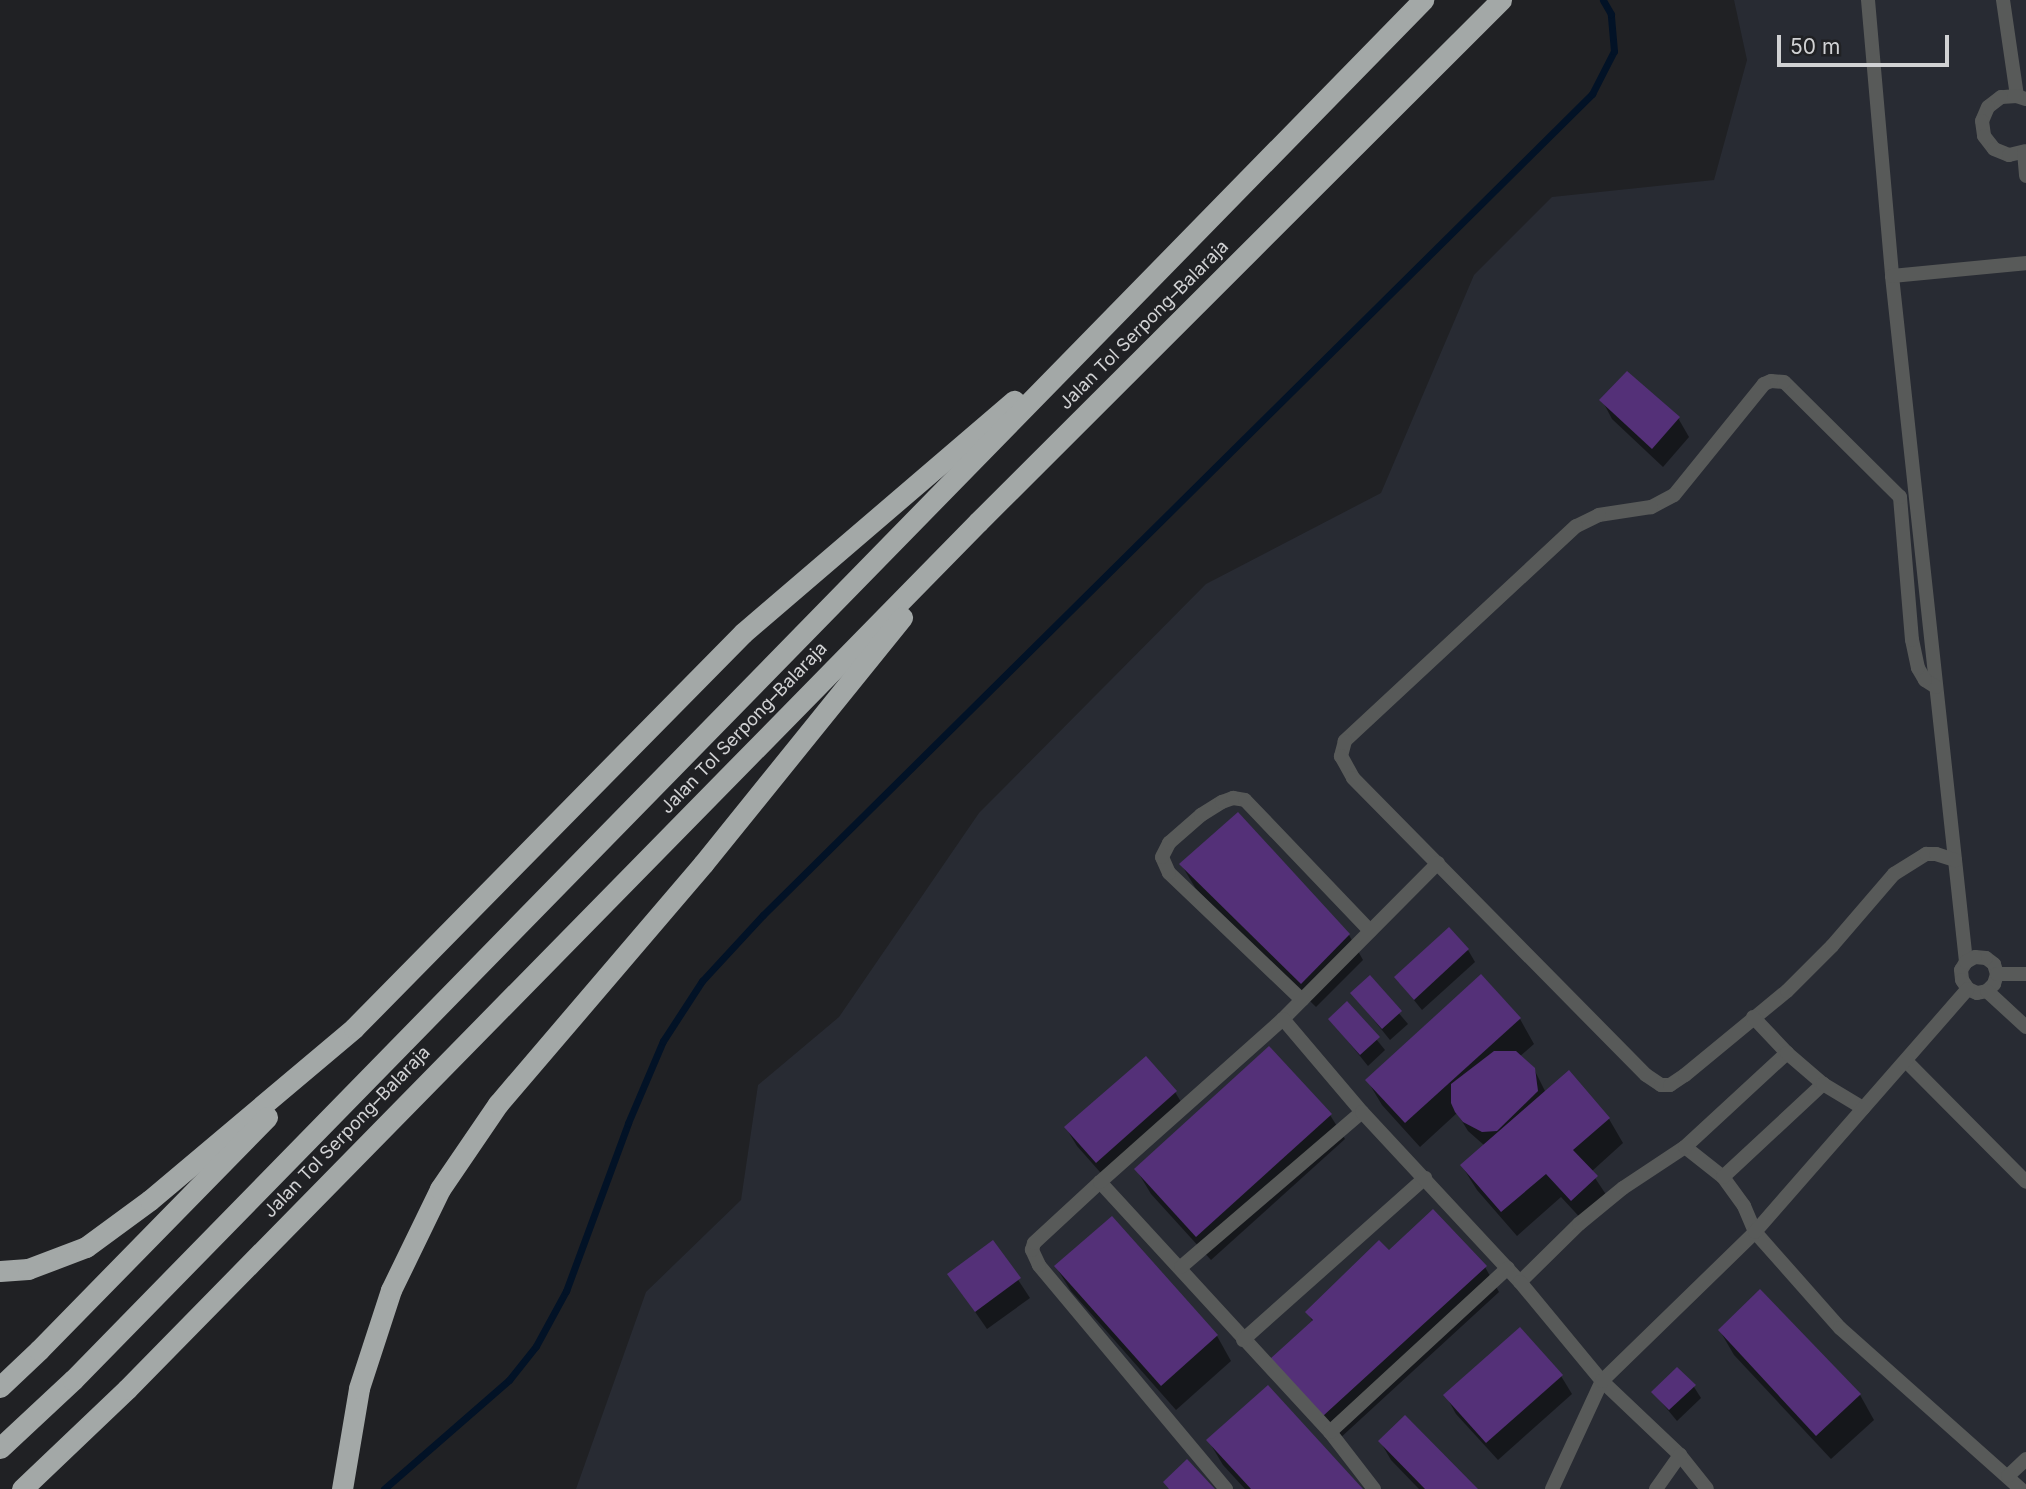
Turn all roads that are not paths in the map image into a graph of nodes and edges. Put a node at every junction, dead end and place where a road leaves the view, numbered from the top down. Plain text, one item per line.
1 (1423, 0) edge
2 (1502, 0) edge
3 (1868, 0) edge
4 (2003, 0) edge
5 (2021, 79) edge
6 (2022, 97) edge
7 (2025, 152) edge
8 (2026, 169) edge
9 (2026, 176) edge
10 (2026, 263) edge
11 (1892, 276) junction
12 (1122, 309) junction
13 (978, 522) junction
14 (1936, 687) junction
15 (1955, 860) junction
16 (1438, 863) junction
17 (1370, 931) junction
18 (1966, 962) junction
19 (1997, 974) junction
20 (2026, 974) edge
21 (1968, 989) junction
22 (1987, 991) junction
23 (1302, 1000) junction
24 (1753, 1017) junction
25 (1283, 1019) junction
26 (2026, 1027) edge
27 (354, 1028) junction
28 (1787, 1053) junction
29 (1906, 1061) junction
30 (1823, 1084) junction
31 (1863, 1108) junction
32 (1362, 1112) junction
33 (1685, 1147) junction
34 (1723, 1177) junction
35 (1425, 1178) junction
36 (1100, 1182) junction
37 (2026, 1182) edge
38 (1755, 1232) junction
39 (1181, 1268) junction
40 (1508, 1268) junction
41 (0, 1271) edge
42 (1520, 1282) junction
43 (1243, 1340) junction
44 (1602, 1381) junction
45 (0, 1387) edge
46 (1330, 1432) junction
47 (0, 1448) edge
48 (1680, 1455) junction
49 (2026, 1459) edge
50 (2008, 1476) junction
51 (22, 1489) edge
52 (342, 1489) edge
53 (1226, 1489) edge
54 (1374, 1489) edge
55 (1552, 1489) edge
56 (1656, 1489) edge
57 (1707, 1489) edge
58 (2021, 1489) edge

1 - 12 highway, Jalan Tol Serpong–Balaraja
2 - 13 highway, Jalan Tol Serpong–Balaraja
3 - 11 lane
4 - 5 lane
5 - 6 lane
6 - 7 lane
7 - 8 lane
8 - 9 lane
10 - 11 lane
11 - 14 lane
12 - 27 highway
12 - 47 highway, Jalan Tol Serpong–Balaraja
13 - 51 highway, Jalan Tol Serpong–Balaraja
13 - 52 highway
14 - 15 lane
14 - 16 lane
15 - 18 lane
15 - 24 lane
16 - 17 lane
16 - 24 lane
17 - 23 lane
17 - 23 lane
18 - 19 lane
18 - 21 lane
19 - 20 lane
19 - 22 lane
21 - 22 lane
21 - 29 lane
22 - 26 lane
23 - 25 lane
24 - 28 lane
25 - 32 lane
25 - 36 lane
27 - 41 highway
27 - 45 highway
28 - 30 lane
28 - 33 lane
29 - 31 lane
29 - 37 lane
30 - 31 lane
30 - 34 lane
31 - 38 lane
32 - 35 lane
32 - 39 lane
33 - 34 lane
33 - 42 lane
34 - 38 lane
35 - 40 lane
35 - 43 lane
36 - 39 lane
36 - 53 lane
38 - 44 lane
38 - 50 lane
39 - 43 lane
40 - 42 lane
40 - 46 lane
42 - 44 lane
43 - 46 lane
44 - 48 lane
44 - 55 lane
46 - 54 lane
48 - 56 lane
48 - 57 lane
49 - 50 lane
50 - 58 lane

